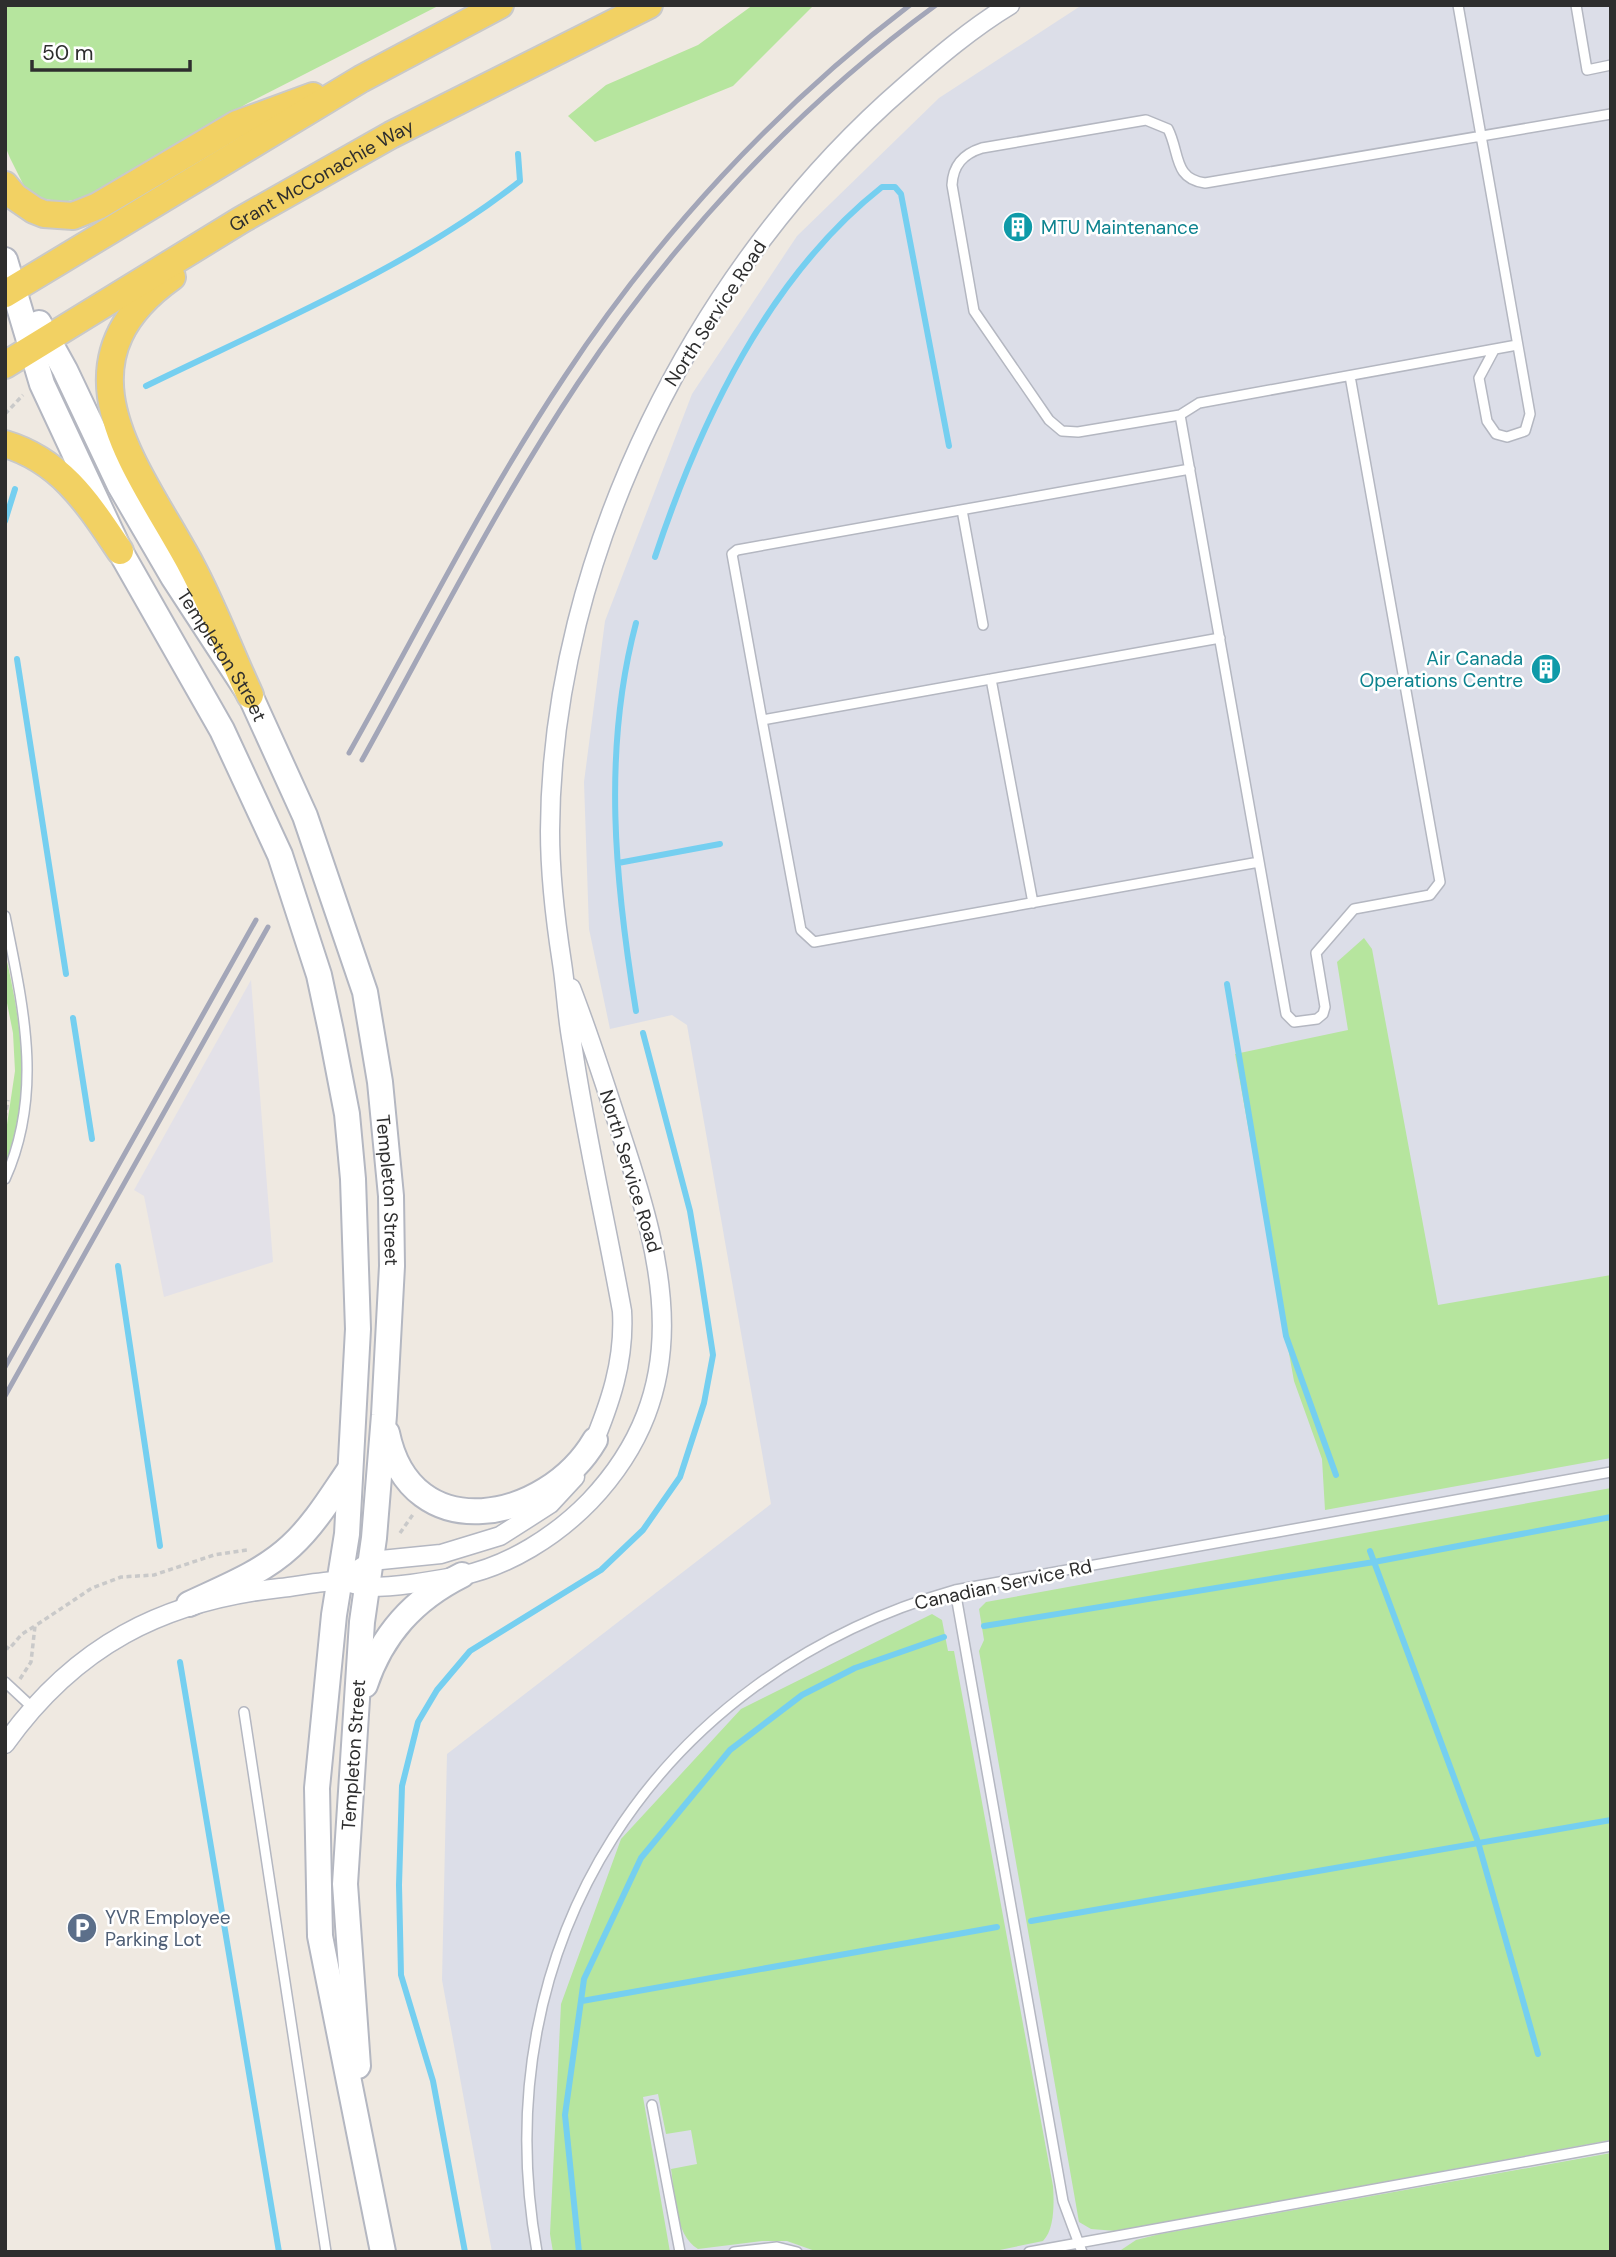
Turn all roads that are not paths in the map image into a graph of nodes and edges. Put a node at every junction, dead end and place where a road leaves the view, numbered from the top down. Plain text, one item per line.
1 (500, 5) edge
2 (649, 5) edge
3 (1010, 5) edge
4 (1458, 5) edge
5 (1576, 5) edge
6 (1611, 65) edge
7 (361, 79) junction
8 (1611, 114) edge
9 (391, 135) junction
10 (1480, 138) junction
11 (5, 185) edge
12 (5, 260) edge
13 (10, 291) edge
14 (39, 344) junction
15 (1517, 345) junction
16 (1494, 350) junction
17 (5, 365) edge
18 (1350, 376) junction
19 (1180, 415) junction
20 (5, 444) edge
21 (1190, 469) junction
22 (962, 510) junction
23 (120, 551) junction
24 (983, 625) dead end
25 (1220, 639) junction
26 (991, 679) junction
27 (250, 695) junction
28 (762, 720) junction
29 (1259, 862) junction
30 (1033, 903) junction
31 (5, 916) edge
32 (562, 962) junction
33 (5, 1179) edge
34 (384, 1415) junction
35 (595, 1440) junction
36 (350, 1468) junction
37 (1611, 1472) edge
38 (371, 1561) junction
39 (462, 1575) junction
40 (340, 1581) junction
41 (368, 1587) junction
42 (955, 1590) junction
43 (189, 1604) junction
44 (5, 1682) edge
45 (33, 1708) junction
46 (244, 1712) dead end
47 (5, 1745) edge
48 (352, 1748) junction
49 (652, 2105) dead end
50 (1611, 2146) edge
51 (370, 2176) junction
52 (1079, 2247) edge
53 (326, 2252) edge
54 (383, 2252) edge
55 (537, 2252) edge
56 (680, 2252) edge
57 (734, 2252) edge
58 (797, 2252) edge
59 (1029, 2252) edge

1 - 7 main road
2 - 9 main road, Grant McConachie Way
3 - 32 street, North Service Road
4 - 10 lane
5 - 6 lane
7 - 11 main road
7 - 13 main road
8 - 10 lane
9 - 14 main road, Grant McConachie Way
9 - 27 main road
10 - 15 lane
10 - 19 lane
12 - 13 street, Templeton Street
13 - 14 street, Templeton Street
14 - 17 main road, Grant McConachie Way
14 - 23 street, Templeton Street
14 - 27 street, Templeton Street
15 - 16 lane
15 - 16 lane
16 - 18 lane
18 - 19 lane
18 - 29 lane
19 - 21 lane
20 - 23 main road
21 - 22 lane
21 - 25 lane
22 - 24 lane
22 - 28 lane
23 - 36 street, Templeton Street
25 - 26 lane
25 - 29 lane
26 - 28 lane
26 - 30 lane
27 - 34 street, Templeton Street
28 - 30 lane
29 - 30 lane
31 - 33 lane
32 - 35 street, North Service Road
32 - 39 street, North Service Road
34 - 35 street
34 - 38 street, Templeton Street
35 - 38 street, North Service Road
36 - 40 street, Templeton Street
36 - 43 street
37 - 42 lane, Canadian Service Rd
38 - 40 street, North Service Road
38 - 41 street, Templeton Street
39 - 41 street, North Service Road
39 - 48 street
40 - 41 street, North Service Road
40 - 43 street
40 - 51 street, Templeton Street
41 - 48 street, Templeton Street
42 - 52 lane
42 - 55 lane, Canadian Service Rd
43 - 45 street
44 - 45 lane
45 - 47 street
46 - 53 lane
48 - 51 street, Templeton Street
49 - 56 lane
50 - 52 lane
51 - 54 street, Templeton Street
52 - 59 lane
57 - 58 lane

